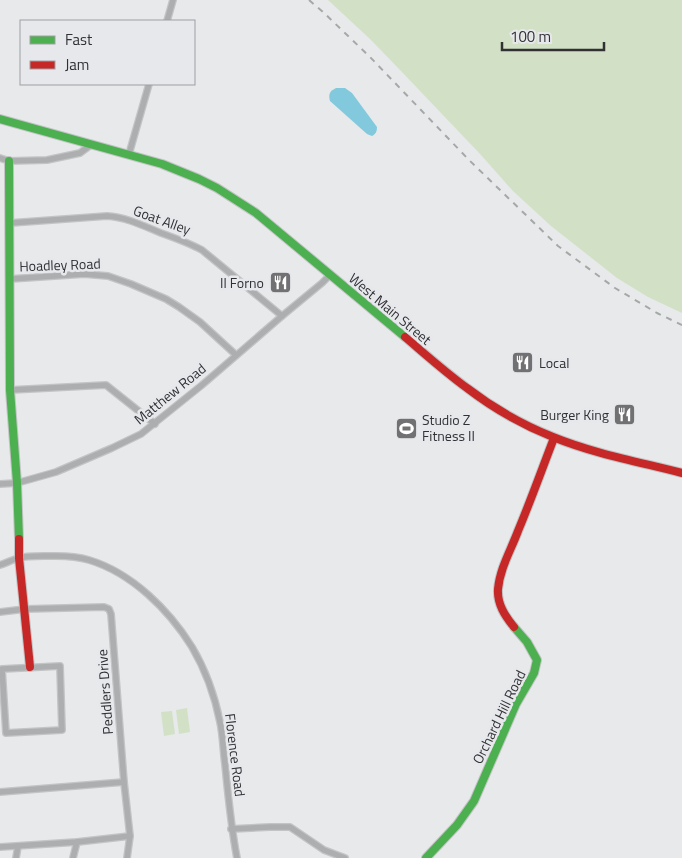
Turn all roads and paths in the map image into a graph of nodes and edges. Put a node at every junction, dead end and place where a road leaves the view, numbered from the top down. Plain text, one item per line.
1 (172, 0) edge
2 (167, 20) edge
3 (149, 85) edge
4 (0, 119) edge
5 (92, 144) junction
6 (129, 154) junction
7 (0, 158) edge
8 (9, 160) junction
9 (10, 223) junction
10 (330, 275) junction
11 (10, 279) junction
12 (282, 316) junction
13 (236, 355) junction
14 (10, 390) junction
15 (154, 424) junction
16 (554, 438) junction
17 (682, 473) edge
18 (17, 483) junction
19 (0, 484) edge
20 (19, 558) junction
21 (0, 565) edge
22 (25, 610) junction
23 (0, 612) edge
24 (30, 668) junction
25 (124, 782) junction
26 (0, 792) edge
27 (231, 829) junction
28 (130, 836) junction
29 (77, 842) junction
30 (18, 846) junction
31 (0, 847) edge
32 (16, 858) edge
33 (73, 858) edge
34 (127, 858) edge
35 (237, 858) edge
36 (345, 858) edge
37 (426, 858) edge

1 - 2 street
3 - 6 street
4 - 5 street, West Main Street
5 - 6 street, West Main Street
5 - 8 street
6 - 10 street, West Main Street
7 - 8 street
8 - 9 street
9 - 11 street
9 - 12 street, Goat Alley
10 - 12 street, Matthew Road
10 - 16 street, West Main Street
11 - 13 street, Hoadley Road
11 - 14 street
12 - 13 street, Matthew Road
13 - 15 street, Matthew Road
14 - 15 street
14 - 18 street
15 - 18 street, Matthew Road
16 - 17 street, West Main Street
16 - 37 street, Orchard Hill Road
18 - 19 street, Matthew Road
18 - 20 street
20 - 21 street, Florence Road
20 - 22 street
20 - 27 street, Florence Road
22 - 23 street, Peddlers Drive
22 - 24 street
22 - 25 street, Peddlers Drive
24 - 24 street
25 - 26 street
25 - 28 street, Peddlers Drive
27 - 35 street, Florence Road
27 - 36 street
28 - 29 street
28 - 34 street, Peddlers Drive
29 - 30 street
29 - 33 street
30 - 31 street
30 - 32 street

